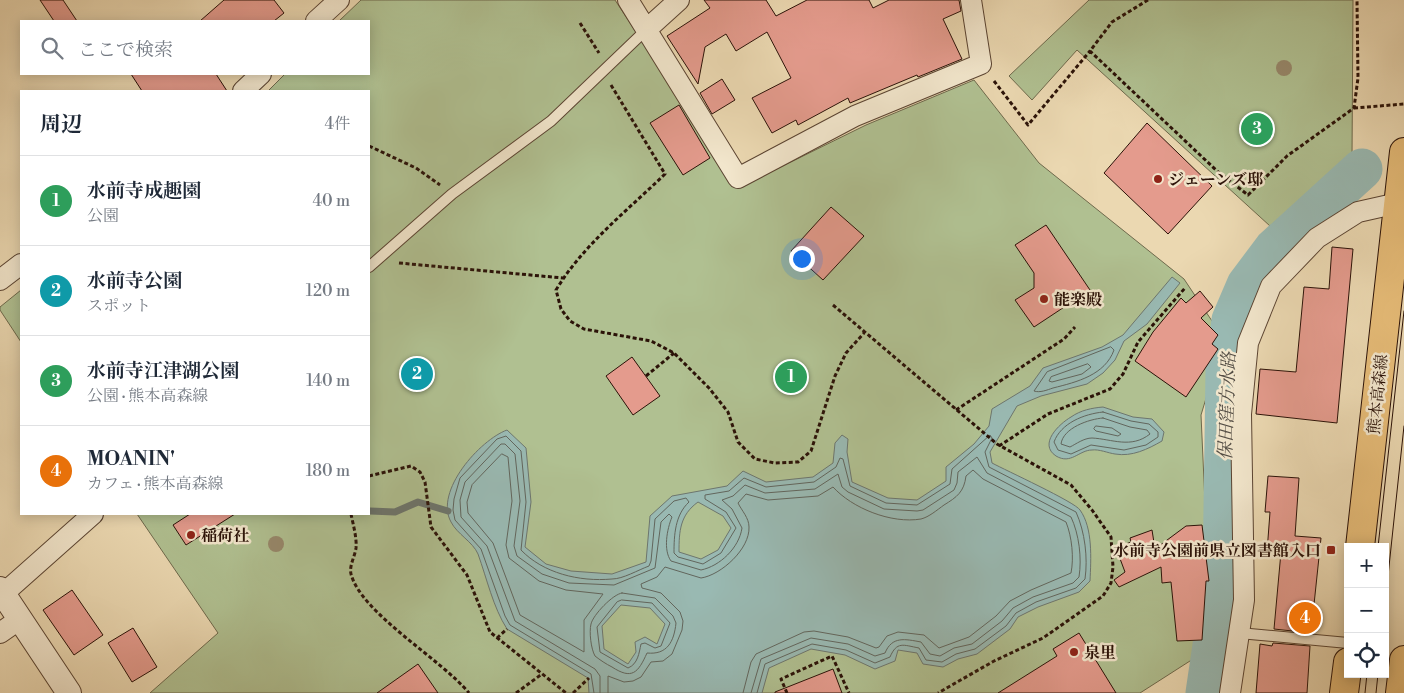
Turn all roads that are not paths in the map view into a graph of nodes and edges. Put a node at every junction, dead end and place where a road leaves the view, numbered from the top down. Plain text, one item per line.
1 (339, 0) edge
2 (628, 0) edge
3 (679, 0) edge
4 (971, 0) edge
5 (317, 20) edge
6 (647, 29) junction
7 (260, 75) edge
8 (243, 90) edge
9 (1404, 152) edge
10 (1398, 203) junction
11 (372, 264) edge
12 (20, 265) edge
13 (0, 280) edge
14 (92, 515) edge
15 (1360, 543) edge
16 (2, 592) edge
17 (20, 620) junction
18 (0, 633) edge
19 (1239, 633) junction
20 (1344, 643) edge
21 (1404, 660) edge
22 (1346, 678) edge
23 (69, 693) edge
24 (1230, 693) edge
25 (1344, 693) edge
26 (1400, 693) edge

1 - 5 street
2 - 6 street
3 - 6 street
4 - 6 street
6 - 11 lane
7 - 8 street
9 - 10 main road, 熊本高森線
10 - 15 main road, 熊本高森線
10 - 19 street
12 - 13 street
14 - 16 street
16 - 17 street
17 - 18 street
17 - 23 street
19 - 20 lane
19 - 24 street
21 - 26 main road
22 - 25 main road

